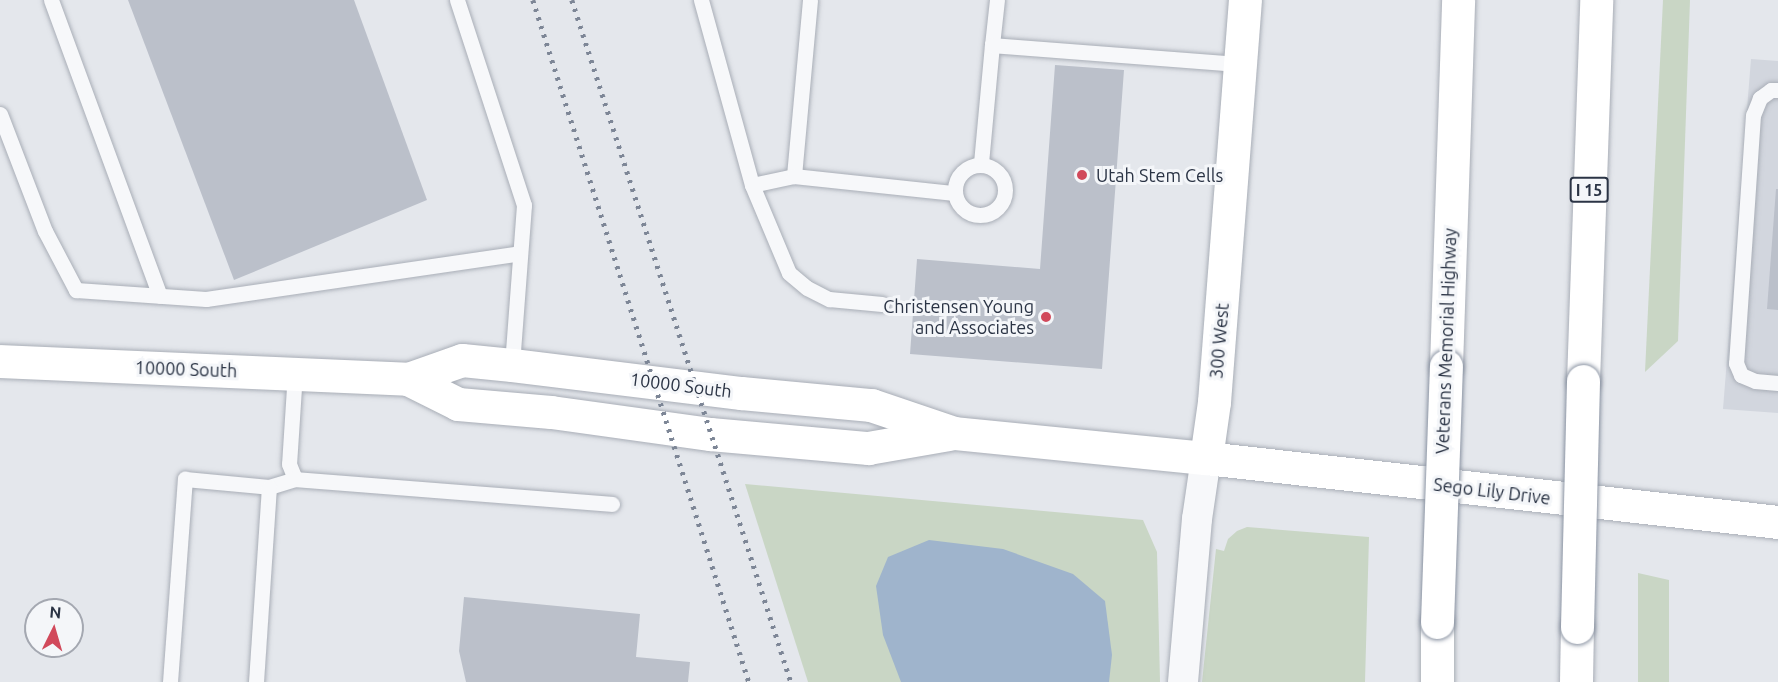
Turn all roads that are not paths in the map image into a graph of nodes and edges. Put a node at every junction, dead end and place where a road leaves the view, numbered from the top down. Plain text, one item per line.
1 (51, 0) edge
2 (457, 0) edge
3 (701, 0) edge
4 (810, 0) edge
5 (997, 0) edge
6 (1245, 0) edge
7 (1458, 0) edge
8 (1596, 0) edge
9 (992, 45) junction
10 (1240, 64) junction
11 (1778, 90) edge
12 (0, 114) edge
13 (981, 163) junction
14 (794, 176) junction
15 (752, 185) junction
16 (954, 193) junction
17 (520, 253) junction
18 (160, 296) junction
19 (882, 304) dead end
20 (0, 361) edge
21 (512, 365) junction
22 (295, 372) junction
23 (408, 379) junction
24 (1778, 383) edge
25 (954, 433) junction
26 (1206, 458) junction
27 (295, 479) junction
28 (269, 487) junction
29 (612, 504) dead end
30 (1778, 522) edge
31 (170, 682) edge
32 (256, 682) edge
33 (1183, 682) edge
34 (1437, 682) edge
35 (1576, 682) edge

1 - 18 lane
2 - 17 lane
3 - 15 lane
4 - 14 lane
5 - 9 lane
6 - 10 main road, 300 West
7 - 34 main road, Veterans Memorial Highway, bridge
8 - 35 main road, I 15, bridge
9 - 10 lane
9 - 13 lane
10 - 26 main road, 300 West
11 - 24 lane
12 - 18 lane
13 - 16 lane
13 - 16 lane
14 - 15 lane
14 - 16 lane
15 - 19 lane
17 - 18 lane
17 - 21 lane
20 - 22 main road, 10000 South
21 - 23 main road, 10000 South
21 - 25 main road, 10000 South
22 - 23 main road, 10000 South
22 - 27 lane
23 - 25 main road, 10000 South
25 - 26 main road, 10000 South
26 - 30 main road, Sego Lily Drive
26 - 33 street, 300 West
27 - 28 lane
27 - 29 lane
28 - 31 lane
28 - 32 lane

